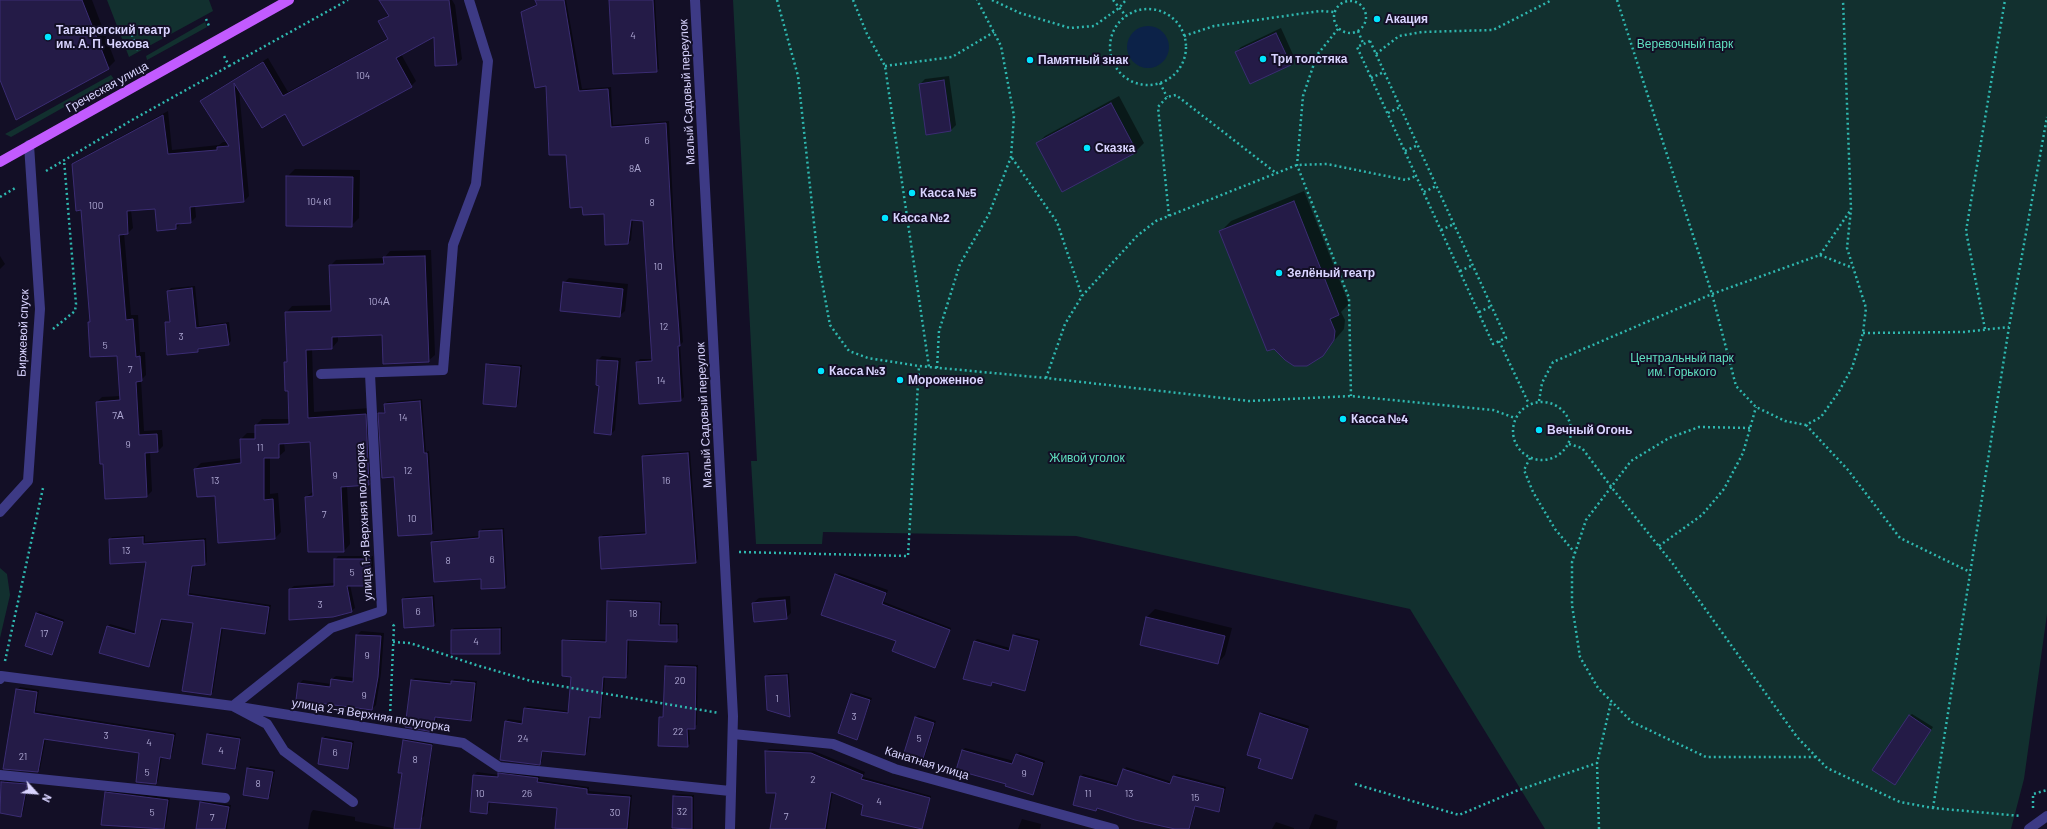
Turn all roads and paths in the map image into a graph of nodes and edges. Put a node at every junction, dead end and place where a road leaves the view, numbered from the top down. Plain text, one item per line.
1 (289, 0) edge
2 (348, 0) edge
3 (469, 0) edge
4 (695, 0) edge
5 (777, 0) edge
6 (853, 0) edge
7 (977, 0) edge
8 (992, 0) edge
9 (1113, 0) edge
10 (1126, 0) edge
11 (1552, 0) edge
12 (1617, 0) edge
13 (1843, 0) edge
14 (2005, 0) edge
15 (1346, 1) edge
16 (1352, 1) edge
17 (1119, 8) junction
18 (1334, 12) junction
19 (1126, 16) junction
20 (206, 19) dead end
21 (1338, 29) junction
22 (130, 30) dead end
23 (1358, 31) junction
24 (994, 32) junction
25 (1184, 36) junction
26 (217, 41) junction
27 (1364, 44) junction
28 (138, 50) dead end
29 (1376, 54) junction
30 (229, 66) junction
31 (885, 66) junction
32 (1384, 72) junction
33 (1371, 78) junction
34 (1160, 83) junction
35 (1167, 97) junction
36 (1400, 107) junction
37 (1388, 113) junction
38 (2047, 117) edge
39 (29, 145) junction
40 (1418, 145) junction
41 (1405, 151) junction
42 (1011, 157) junction
43 (64, 160) junction
44 (0, 162) edge
45 (1297, 165) junction
46 (1276, 174) junction
47 (1416, 176) junction
48 (32, 179) junction
49 (1436, 186) junction
50 (1424, 192) junction
51 (0, 197) edge
52 (1851, 209) junction
53 (1169, 216) junction
54 (1454, 224) junction
55 (1441, 230) junction
56 (1820, 255) junction
57 (1473, 265) junction
58 (1854, 268) junction
59 (1460, 271) junction
60 (1712, 294) junction
61 (1082, 296) junction
62 (1492, 306) junction
63 (1479, 312) junction
64 (2009, 327) junction
65 (1985, 330) junction
66 (50, 332) dead end
67 (1863, 333) junction
68 (1499, 341) junction
69 (919, 366) junction
70 (929, 367) junction
71 (937, 368) junction
72 (321, 374) dead end
73 (370, 374) junction
74 (1046, 378) junction
75 (1351, 396) junction
76 (1540, 402) junction
77 (1530, 404) junction
78 (1756, 407) junction
79 (1515, 418) junction
80 (1806, 425) junction
81 (1750, 428) junction
82 (1569, 444) junction
83 (1530, 458) junction
84 (1612, 488) junction
85 (0, 512) edge
86 (1659, 546) junction
87 (724, 552) junction
88 (1575, 553) junction
89 (1971, 572) junction
90 (25, 574) dead end
91 (382, 611) junction
92 (393, 642) junction
93 (1, 678) edge
94 (1612, 702) junction
95 (233, 706) junction
96 (733, 716) junction
97 (389, 731) junction
98 (732, 734) junction
99 (1816, 756) junction
100 (1597, 763) junction
101 (0, 775) edge
102 (1355, 784) dead end
103 (2047, 790) edge
104 (730, 791) junction
105 (225, 798) dead end
106 (353, 802) dead end
107 (1933, 808) junction
108 (2033, 810) dead end
109 (2025, 816) dead end
110 (2047, 816) edge
111 (730, 829) edge
112 (1114, 829) edge
113 (1599, 829) edge
114 (2029, 829) edge

1 - 26 main road, Греческая улица
2 - 30 path
3 - 73 street
4 - 87 street, Малый Садовый переулок
5 - 69 path
6 - 31 path
7 - 24 path
8 - 17 path
9 - 17 path
10 - 17 path
11 - 29 path
12 - 60 path
13 - 52 path
14 - 65 path
15 - 16 path
15 - 18 path
16 - 23 path
17 - 19 path
18 - 21 path
18 - 25 path
19 - 25 path
19 - 34 path
20 - 26 path
21 - 23 path
21 - 45 path
22 - 28 path
23 - 27 path
24 - 31 path
24 - 42 path
25 - 34 path
26 - 30 path
26 - 39 main road, Греческая улица
27 - 29 path
27 - 33 path
29 - 32 path
30 - 43 path
31 - 70 path
32 - 33 path
32 - 36 path
33 - 37 path
34 - 35 path
35 - 46 path
35 - 53 path
36 - 37 path
36 - 40 path
37 - 41 path
38 - 64 path
39 - 44 main road, Греческая улица
39 - 48 street, Биржевой спуск
40 - 41 path
40 - 49 path
41 - 47 path
42 - 61 path
42 - 71 path
43 - 48 path
43 - 66 path
45 - 46 path
45 - 47 path
45 - 75 path
46 - 53 path
47 - 50 path
48 - 51 path
48 - 85 street, Биржевой спуск
49 - 50 path
49 - 54 path
50 - 55 path
52 - 56 path
52 - 58 path
53 - 61 path
54 - 55 path
54 - 57 path
55 - 59 path
56 - 58 path
56 - 60 path
57 - 59 path
57 - 62 path
58 - 67 path
59 - 63 path
60 - 76 path
60 - 78 path
61 - 74 path
62 - 63 path
62 - 68 path
63 - 68 path
64 - 65 path
64 - 89 path
65 - 67 path
67 - 80 path
68 - 77 path
69 - 70 path
69 - 87 path
70 - 71 path
71 - 74 path
72 - 73 street
73 - 91 street, улица 1-я Верхняя полугорка
74 - 75 path
75 - 79 path
76 - 77 path
76 - 82 path
77 - 79 path
78 - 80 path
78 - 81 path
79 - 83 path
80 - 89 path
81 - 84 path
81 - 86 path
82 - 83 path
82 - 84 path
83 - 88 path
84 - 86 path
84 - 88 path
86 - 99 path
87 - 96 street, Малый Садовый переулок
88 - 94 path
89 - 107 path
90 - 93 path
91 - 92 path
91 - 95 street, улица 1-я Верхняя полугорка
92 - 96 path
92 - 97 path
93 - 95 street, улица 2-я Верхняя полугорка
94 - 99 path
94 - 100 path
95 - 97 street, улица 2-я Верхняя полугорка
95 - 106 street
96 - 98 street, Малый Садовый переулок
97 - 104 street, улица 2-я Верхняя полугорка
98 - 104 street, Малый Садовый переулок
98 - 112 street, Канатная улица
99 - 107 path
100 - 102 path
100 - 113 path
101 - 105 street
103 - 108 path
104 - 111 street, Малый Садовый переулок
107 - 109 path
110 - 114 street

